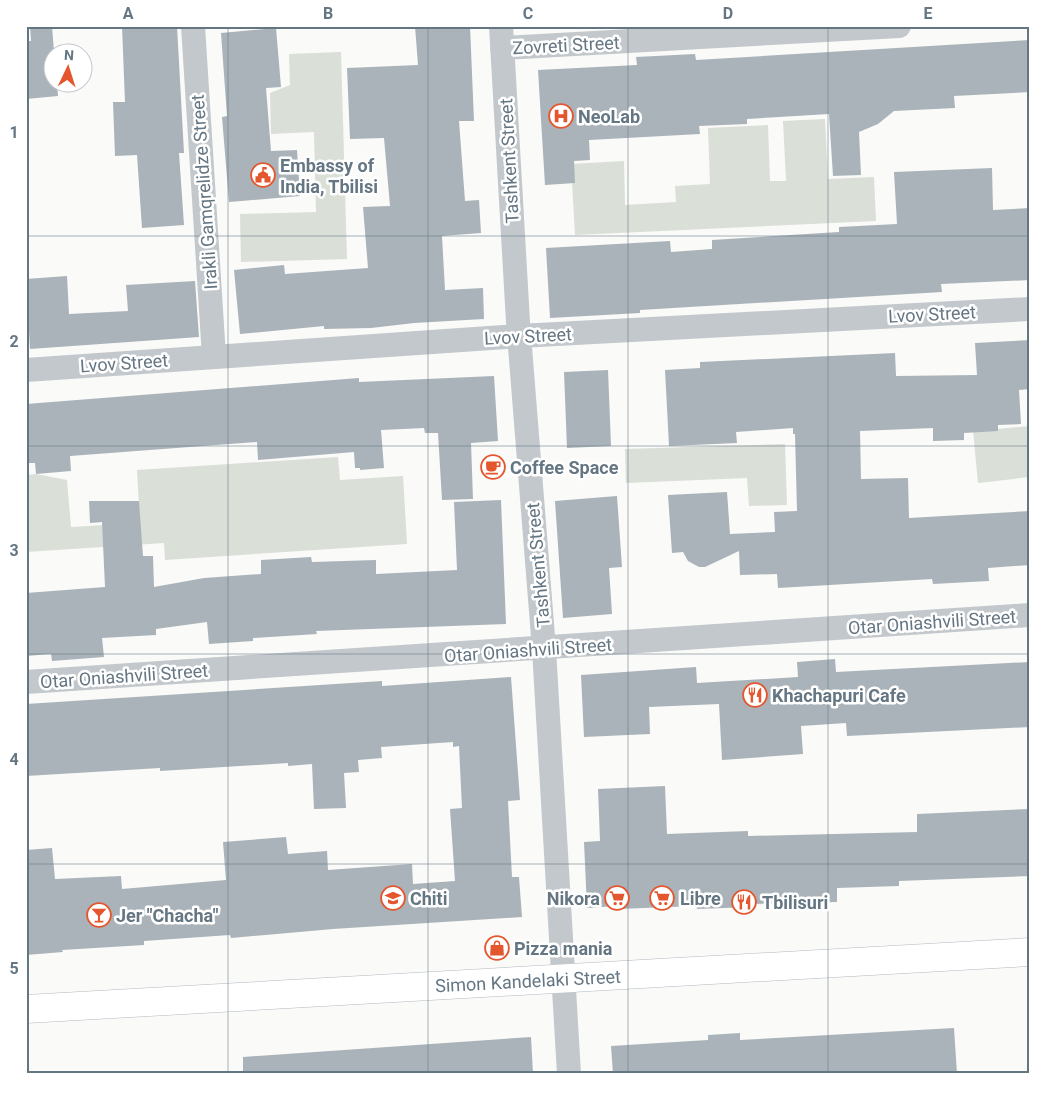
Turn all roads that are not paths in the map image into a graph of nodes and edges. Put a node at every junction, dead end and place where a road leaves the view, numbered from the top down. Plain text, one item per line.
1 (193, 26) edge
2 (899, 26) edge
3 (501, 37) edge
4 (1030, 309) edge
5 (520, 336) junction
6 (214, 357) junction
7 (26, 370) edge
8 (1030, 615) edge
9 (544, 649) junction
10 (26, 682) edge
11 (1030, 952) edge
12 (563, 979) junction
13 (26, 1009) edge
14 (569, 1074) edge

1 - 6 street, Irakli Gamqrelidze Street
2 - 3 street, Zovreti Street
3 - 5 street, Tashkent Street
4 - 5 street, Lvov Street
5 - 6 street, Lvov Street
5 - 9 street, Tashkent Street
6 - 7 street, Lvov Street
8 - 9 street, Otar Oniashvili Street
9 - 10 street, Otar Oniashvili Street
9 - 12 street, Tashkent Street
11 - 12 main road, Simon Kandelaki Street
12 - 13 main road, Simon Kandelaki Street
12 - 14 street, Tashkent Street

